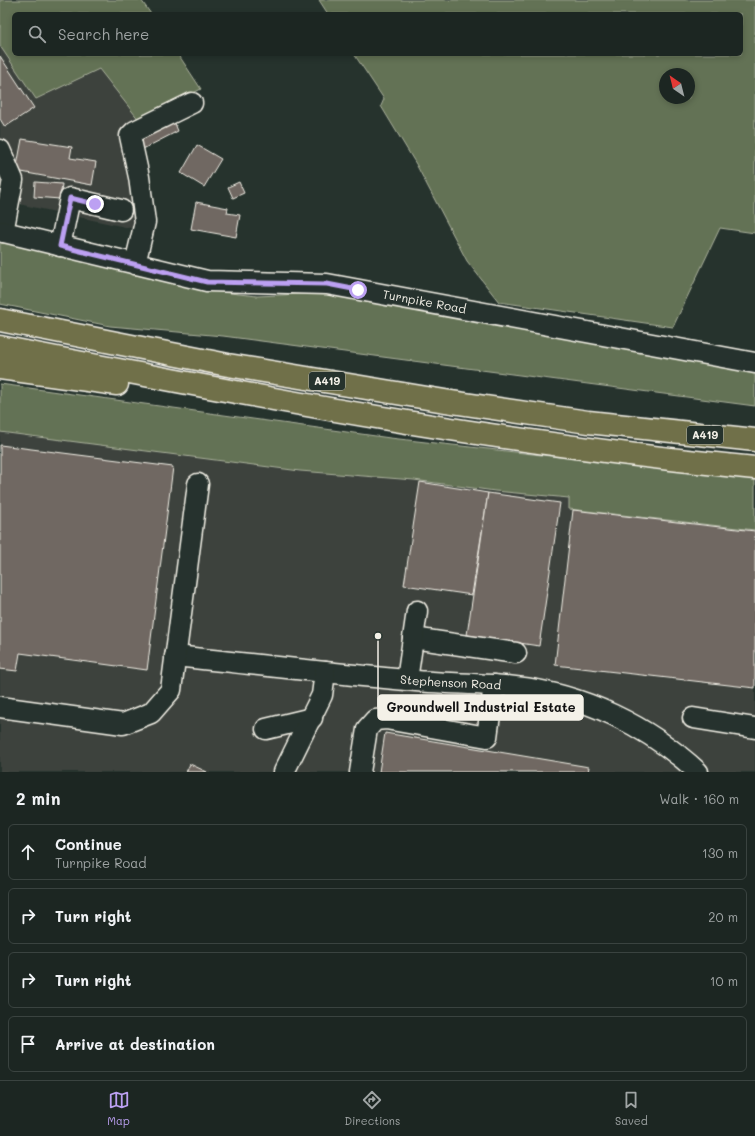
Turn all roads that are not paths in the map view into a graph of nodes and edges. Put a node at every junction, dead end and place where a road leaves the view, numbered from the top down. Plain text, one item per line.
1 (192, 103) dead end
2 (0, 150) edge
3 (121, 210) dead end
4 (2, 231) edge
5 (60, 246) junction
6 (135, 264) junction
7 (0, 320) edge
8 (0, 348) edge
9 (755, 363) edge
10 (0, 368) edge
11 (274, 400) junction
12 (755, 440) edge
13 (755, 468) edge
14 (198, 484) dead end
15 (416, 611) dead end
16 (413, 638) junction
17 (516, 653) dead end
18 (175, 656) junction
19 (325, 672) junction
20 (407, 680) junction
21 (494, 685) junction
22 (0, 707) edge
23 (312, 718) junction
24 (693, 718) dead end
25 (755, 728) edge
26 (266, 729) dead end
27 (685, 768) edge
28 (284, 772) edge
29 (360, 772) edge

1 - 6 street
2 - 4 street
3 - 5 street
4 - 5 street, Turnpike Road
5 - 6 street, Turnpike Road
6 - 9 street, Turnpike Road
7 - 12 highway, A419
8 - 11 highway, A419
10 - 11 highway, A419
11 - 13 highway, A419
14 - 18 street
15 - 16 street
16 - 17 street
16 - 20 street
18 - 19 street, Stephenson Road
18 - 22 street
19 - 20 street, Stephenson Road
19 - 23 street
20 - 21 street, Stephenson Road
21 - 27 street, Stephenson Road
21 - 29 street
23 - 26 street
23 - 28 street
24 - 25 street

